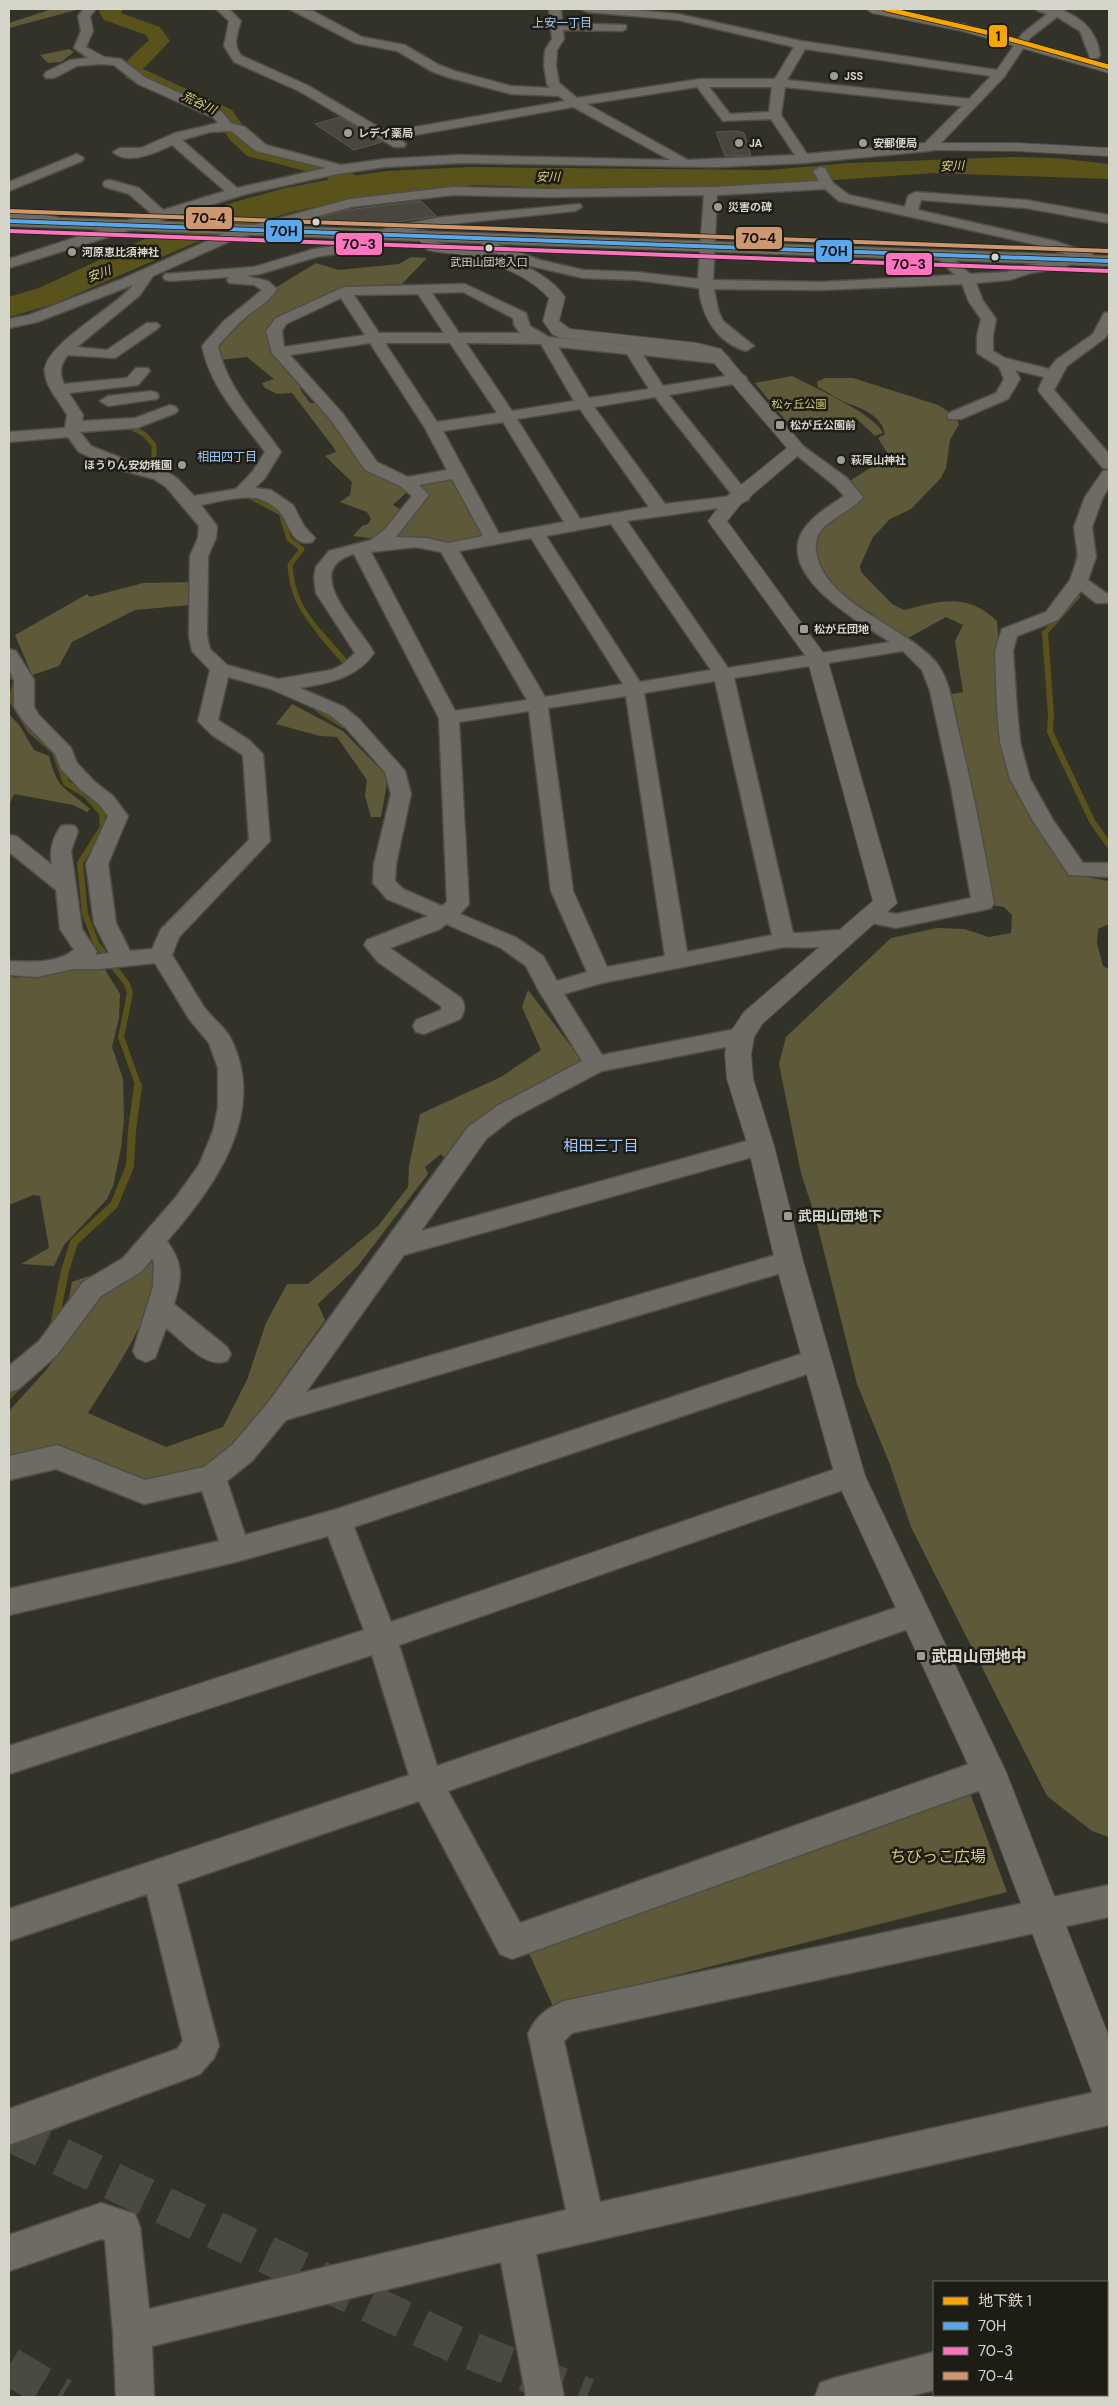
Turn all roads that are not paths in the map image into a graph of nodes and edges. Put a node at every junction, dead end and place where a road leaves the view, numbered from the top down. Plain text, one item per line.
1 (90, 9) edge
2 (222, 9) edge
3 (295, 9) edge
4 (555, 9) edge
5 (587, 9) edge
6 (872, 9) edge
7 (913, 9) edge
8 (1039, 9) edge
9 (1058, 10) edge
10 (660, 15) junction
11 (558, 26) junction
12 (1024, 40) junction
13 (801, 46) junction
14 (1094, 55) junction
15 (1109, 59) edge
16 (118, 60) junction
17 (1109, 69) edge
18 (50, 74) dead end
19 (1000, 74) junction
20 (700, 83) junction
21 (779, 83) junction
22 (561, 92) junction
23 (574, 102) junction
24 (970, 103) junction
25 (775, 115) junction
26 (233, 128) junction
27 (386, 136) junction
28 (174, 140) junction
29 (929, 147) junction
30 (120, 152) dead end
31 (1109, 152) edge
32 (77, 158) dead end
33 (810, 159) junction
34 (422, 160) junction
35 (685, 164) junction
36 (55, 166) junction
37 (347, 168) junction
38 (75, 173) dead end
39 (11, 183) edge
40 (827, 183) junction
41 (110, 184) dead end
42 (236, 194) junction
43 (712, 194) junction
44 (9, 214) edge
45 (910, 214) junction
46 (1109, 219) edge
47 (9, 221) edge
48 (159, 221) junction
49 (64, 222) junction
50 (130, 225) junction
51 (250, 230) junction
52 (390, 234) junction
53 (424, 236) junction
54 (483, 237) junction
55 (706, 245) junction
56 (940, 254) junction
57 (1069, 258) junction
58 (1091, 259) junction
59 (1109, 261) edge
60 (9, 264) edge
61 (148, 272) junction
62 (170, 277) dead end
63 (967, 280) junction
64 (705, 284) junction
65 (422, 289) junction
66 (344, 291) junction
67 (1109, 316) edge
68 (9, 323) edge
69 (152, 326) dead end
70 (372, 338) junction
71 (455, 339) junction
72 (541, 340) junction
73 (746, 346) dead end
74 (65, 350) junction
75 (632, 350) junction
76 (280, 352) junction
77 (722, 359) junction
78 (1000, 361) junction
79 (142, 371) dead end
80 (739, 379) junction
81 (1037, 386) junction
82 (59, 389) junction
83 (658, 391) junction
84 (1005, 391) junction
85 (151, 396) dead end
86 (68, 405) junction
87 (585, 405) junction
88 (170, 410) dead end
89 (955, 416) dead end
90 (508, 417) junction
91 (137, 423) junction
92 (433, 428) junction
93 (72, 429) junction
94 (156, 435) dead end
95 (9, 437) edge
96 (797, 449) junction
97 (1109, 464) edge
98 (456, 473) junction
99 (1109, 475) edge
100 (406, 482) junction
101 (241, 492) junction
102 (738, 498) junction
103 (190, 502) junction
104 (698, 504) junction
105 (660, 510) junction
106 (616, 518) junction
107 (717, 521) junction
108 (575, 525) junction
109 (536, 533) junction
110 (306, 538) dead end
111 (494, 540) junction
112 (366, 547) junction
113 (448, 548) junction
114 (1079, 581) junction
115 (1109, 598) edge
116 (906, 645) junction
117 (9, 656) edge
118 (817, 658) junction
119 (220, 668) junction
120 (723, 674) junction
121 (278, 685) junction
122 (634, 687) junction
123 (538, 702) junction
124 (449, 718) junction
125 (68, 831) dead end
126 (9, 841) edge
127 (1109, 870) edge
128 (66, 888) junction
129 (445, 915) junction
130 (870, 916) junction
131 (844, 936) junction
132 (784, 940) junction
133 (161, 955) junction
134 (123, 959) junction
135 (677, 961) junction
136 (73, 962) junction
137 (9, 968) edge
138 (600, 976) junction
139 (550, 991) junction
140 (424, 1026) dead end
141 (741, 1036) junction
142 (596, 1064) junction
143 (761, 1146) junction
144 (154, 1240) junction
145 (393, 1248) junction
146 (789, 1260) junction
147 (160, 1308) junction
148 (146, 1351) dead end
149 (218, 1354) dead end
150 (816, 1360) junction
151 (9, 1381) edge
152 (276, 1412) junction
153 (9, 1468) edge
154 (850, 1476) junction
155 (212, 1477) junction
156 (337, 1521) junction
157 (236, 1550) junction
158 (9, 1602) edge
159 (914, 1614) junction
160 (382, 1638) junction
161 (9, 1760) edge
162 (989, 1772) junction
163 (427, 1784) junction
164 (158, 1874) junction
165 (1109, 1901) edge
166 (1043, 1915) junction
167 (9, 1925) edge
168 (1109, 2086) edge
169 (1109, 2107) edge
170 (9, 2127) edge
171 (588, 2223) junction
172 (514, 2240) junction
173 (9, 2252) edge
174 (132, 2332) junction
175 (933, 2371) edge
176 (134, 2397) edge
177 (545, 2397) edge
178 (834, 2397) edge

1 - 16 street
2 - 27 street
3 - 22 street
4 - 11 street
5 - 10 street
6 - 12 main road
7 - 12 main road
8 - 9 street
9 - 12 street
9 - 14 street
10 - 11 street
10 - 13 street
11 - 22 street
12 - 14 main road
12 - 17 main road
12 - 19 street
13 - 19 street
13 - 21 street
14 - 15 main road
16 - 18 street
16 - 26 street
19 - 24 street
20 - 21 street
20 - 23 street
20 - 25 street
21 - 24 street
21 - 25 street
22 - 23 street
23 - 27 street
23 - 35 street
24 - 29 street
25 - 33 street
26 - 28 street
26 - 37 street
27 - 34 street
28 - 30 street
28 - 42 street
29 - 31 street
29 - 33 street
32 - 36 street
33 - 35 street
33 - 40 street
34 - 35 street
34 - 37 street
36 - 38 street
36 - 39 street
37 - 42 street
40 - 43 street
40 - 45 street
41 - 48 street
42 - 48 street
43 - 51 street
43 - 52 street
43 - 55 street
44 - 49 street
45 - 46 street
45 - 58 street
47 - 49 main road
48 - 50 main road
48 - 51 main road
49 - 50 main road
50 - 60 street
51 - 52 main road
51 - 61 street
52 - 53 main road
52 - 62 street
53 - 54 main road
53 - 77 street
54 - 55 main road
54 - 64 street
55 - 56 main road
55 - 64 street
56 - 57 main road
56 - 63 street
57 - 58 main road
57 - 63 street
58 - 59 main road
61 - 68 street
61 - 74 street
61 - 101 street
63 - 64 street
63 - 78 street
64 - 73 street
65 - 66 street
65 - 71 street
65 - 72 street
66 - 70 street
66 - 76 street
67 - 81 street
69 - 74 street
70 - 71 street
70 - 76 street
70 - 92 street
71 - 72 street
71 - 90 street
72 - 75 street
72 - 87 street
74 - 82 street
75 - 77 street
75 - 83 street
76 - 100 street
77 - 80 street
78 - 81 street
78 - 84 street
79 - 82 street
80 - 83 street
80 - 96 street
81 - 84 street
81 - 97 street
82 - 86 street
83 - 87 street
83 - 102 street
84 - 89 street
85 - 86 street
86 - 93 street
87 - 90 street
87 - 105 street
88 - 91 street
90 - 92 street
90 - 108 street
91 - 93 street
91 - 94 street
92 - 98 street
93 - 95 street
93 - 103 street
96 - 102 street
96 - 116 street
98 - 100 street
98 - 111 street
99 - 114 street
100 - 112 street
101 - 103 street
101 - 110 street
102 - 104 street
102 - 107 street
103 - 119 street
104 - 105 street
104 - 107 street
105 - 106 street
106 - 108 street
106 - 120 street
107 - 118 street
108 - 109 street
109 - 111 street
109 - 122 street
111 - 113 street
112 - 113 street
112 - 121 street
112 - 124 street
113 - 123 street
114 - 115 street
114 - 127 street
116 - 118 street
116 - 130 street
117 - 134 street
118 - 120 street
118 - 130 street
119 - 121 street
119 - 133 street
120 - 122 street
120 - 132 street
121 - 129 street
122 - 123 street
122 - 135 street
123 - 124 street
123 - 138 street
124 - 129 street
125 - 128 street
126 - 128 street
128 - 136 street
129 - 139 street
129 - 140 street
130 - 131 street
131 - 132 street
131 - 141 street
132 - 135 street
133 - 134 street
133 - 144 street
134 - 136 street
135 - 138 street
136 - 137 street
138 - 139 street
139 - 142 street
141 - 142 street
141 - 143 street
142 - 145 street
143 - 145 street
143 - 146 street
144 - 147 street
144 - 151 street
145 - 152 street
146 - 150 street
146 - 152 street
147 - 148 street
147 - 149 street
150 - 154 street
150 - 156 street
152 - 155 street
153 - 155 street
154 - 159 street
154 - 160 street
155 - 157 street
156 - 157 street
156 - 160 street
157 - 158 street
159 - 162 street
159 - 163 street
160 - 161 street
160 - 163 street
162 - 163 street
162 - 166 street
163 - 164 street
164 - 167 street
164 - 170 street
165 - 166 street
166 - 168 street
166 - 171 street
169 - 171 street
171 - 172 street
172 - 174 street
172 - 177 street
173 - 174 street
174 - 176 street
175 - 178 street

